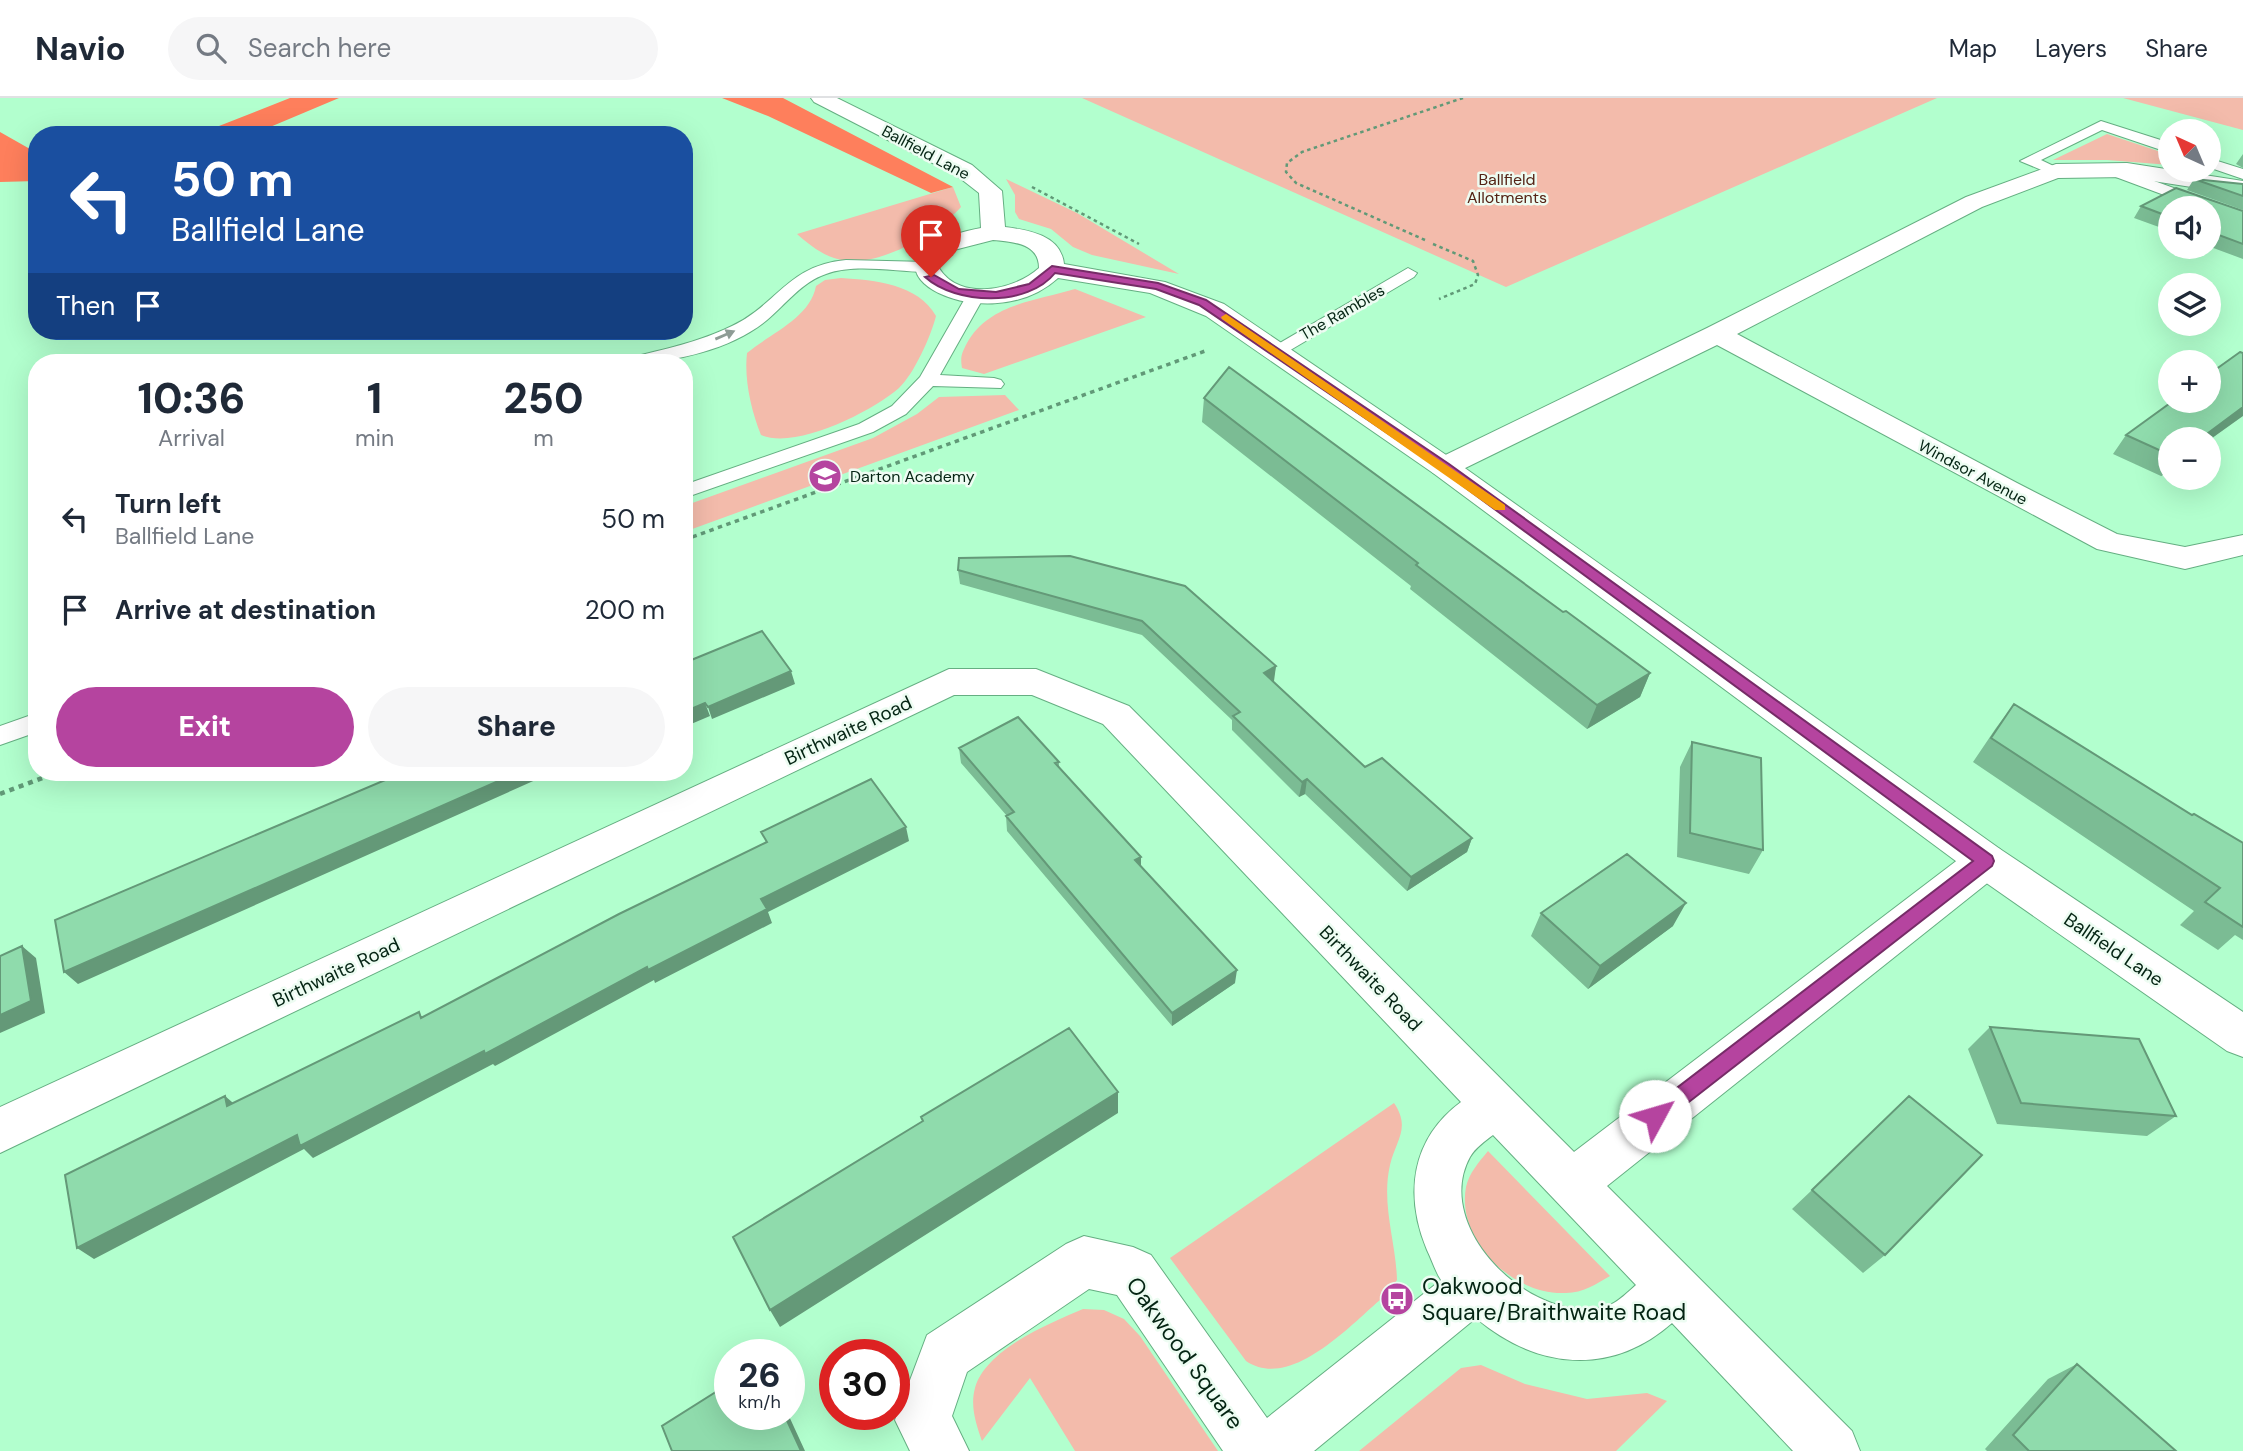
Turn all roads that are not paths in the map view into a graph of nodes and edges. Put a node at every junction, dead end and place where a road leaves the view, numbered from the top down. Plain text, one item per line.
1 (821, 98) edge
2 (2158, 144) edge
3 (2221, 166) edge
4 (2109, 170) junction
5 (2056, 171) junction
6 (2243, 174) edge
7 (2243, 188) edge
8 (2243, 219) edge
9 (993, 233) junction
10 (927, 267) junction
11 (1052, 270) junction
12 (1408, 273) dead end
13 (976, 295) junction
14 (1717, 334) junction
15 (1263, 342) junction
16 (663, 354) edge
17 (928, 380) junction
18 (994, 384) dead end
19 (1444, 467) junction
20 (693, 489) edge
21 (2243, 545) edge
22 (28, 725) edge
23 (0, 736) edge
24 (1986, 861) junction
25 (2243, 1037) edge
26 (1495, 1105) junction
27 (0, 1131) edge
28 (1572, 1183) junction
29 (1476, 1285) junction
30 (1673, 1287) junction
31 (940, 1451) edge
32 (1256, 1451) edge
33 (1270, 1451) edge
34 (1832, 1451) edge

1 - 9 street, Ballfield Lane
2 - 5 lane
3 - 6 lane
4 - 5 street
4 - 7 street
4 - 8 lane
5 - 14 street
9 - 10 street
9 - 11 street
10 - 13 street
16 -> 10 lane
11 - 13 street
11 - 15 street, Ballfield Lane
12 - 15 lane, The Rambles
13 - 17 lane
14 - 19 street
14 - 21 street, Windsor Avenue
15 - 19 street, Ballfield Lane
17 - 18 lane
17 - 20 lane
19 - 24 street, Ballfield Lane
22 - 23 lane
24 - 25 street, Ballfield Lane
24 - 28 street
26 - 27 street, Birthwaite Road
26 - 28 street, Birthwaite Road
26 - 29 street
28 - 30 street
29 - 30 street
29 - 33 street
30 - 34 street
31 - 32 street, Oakwood Square

